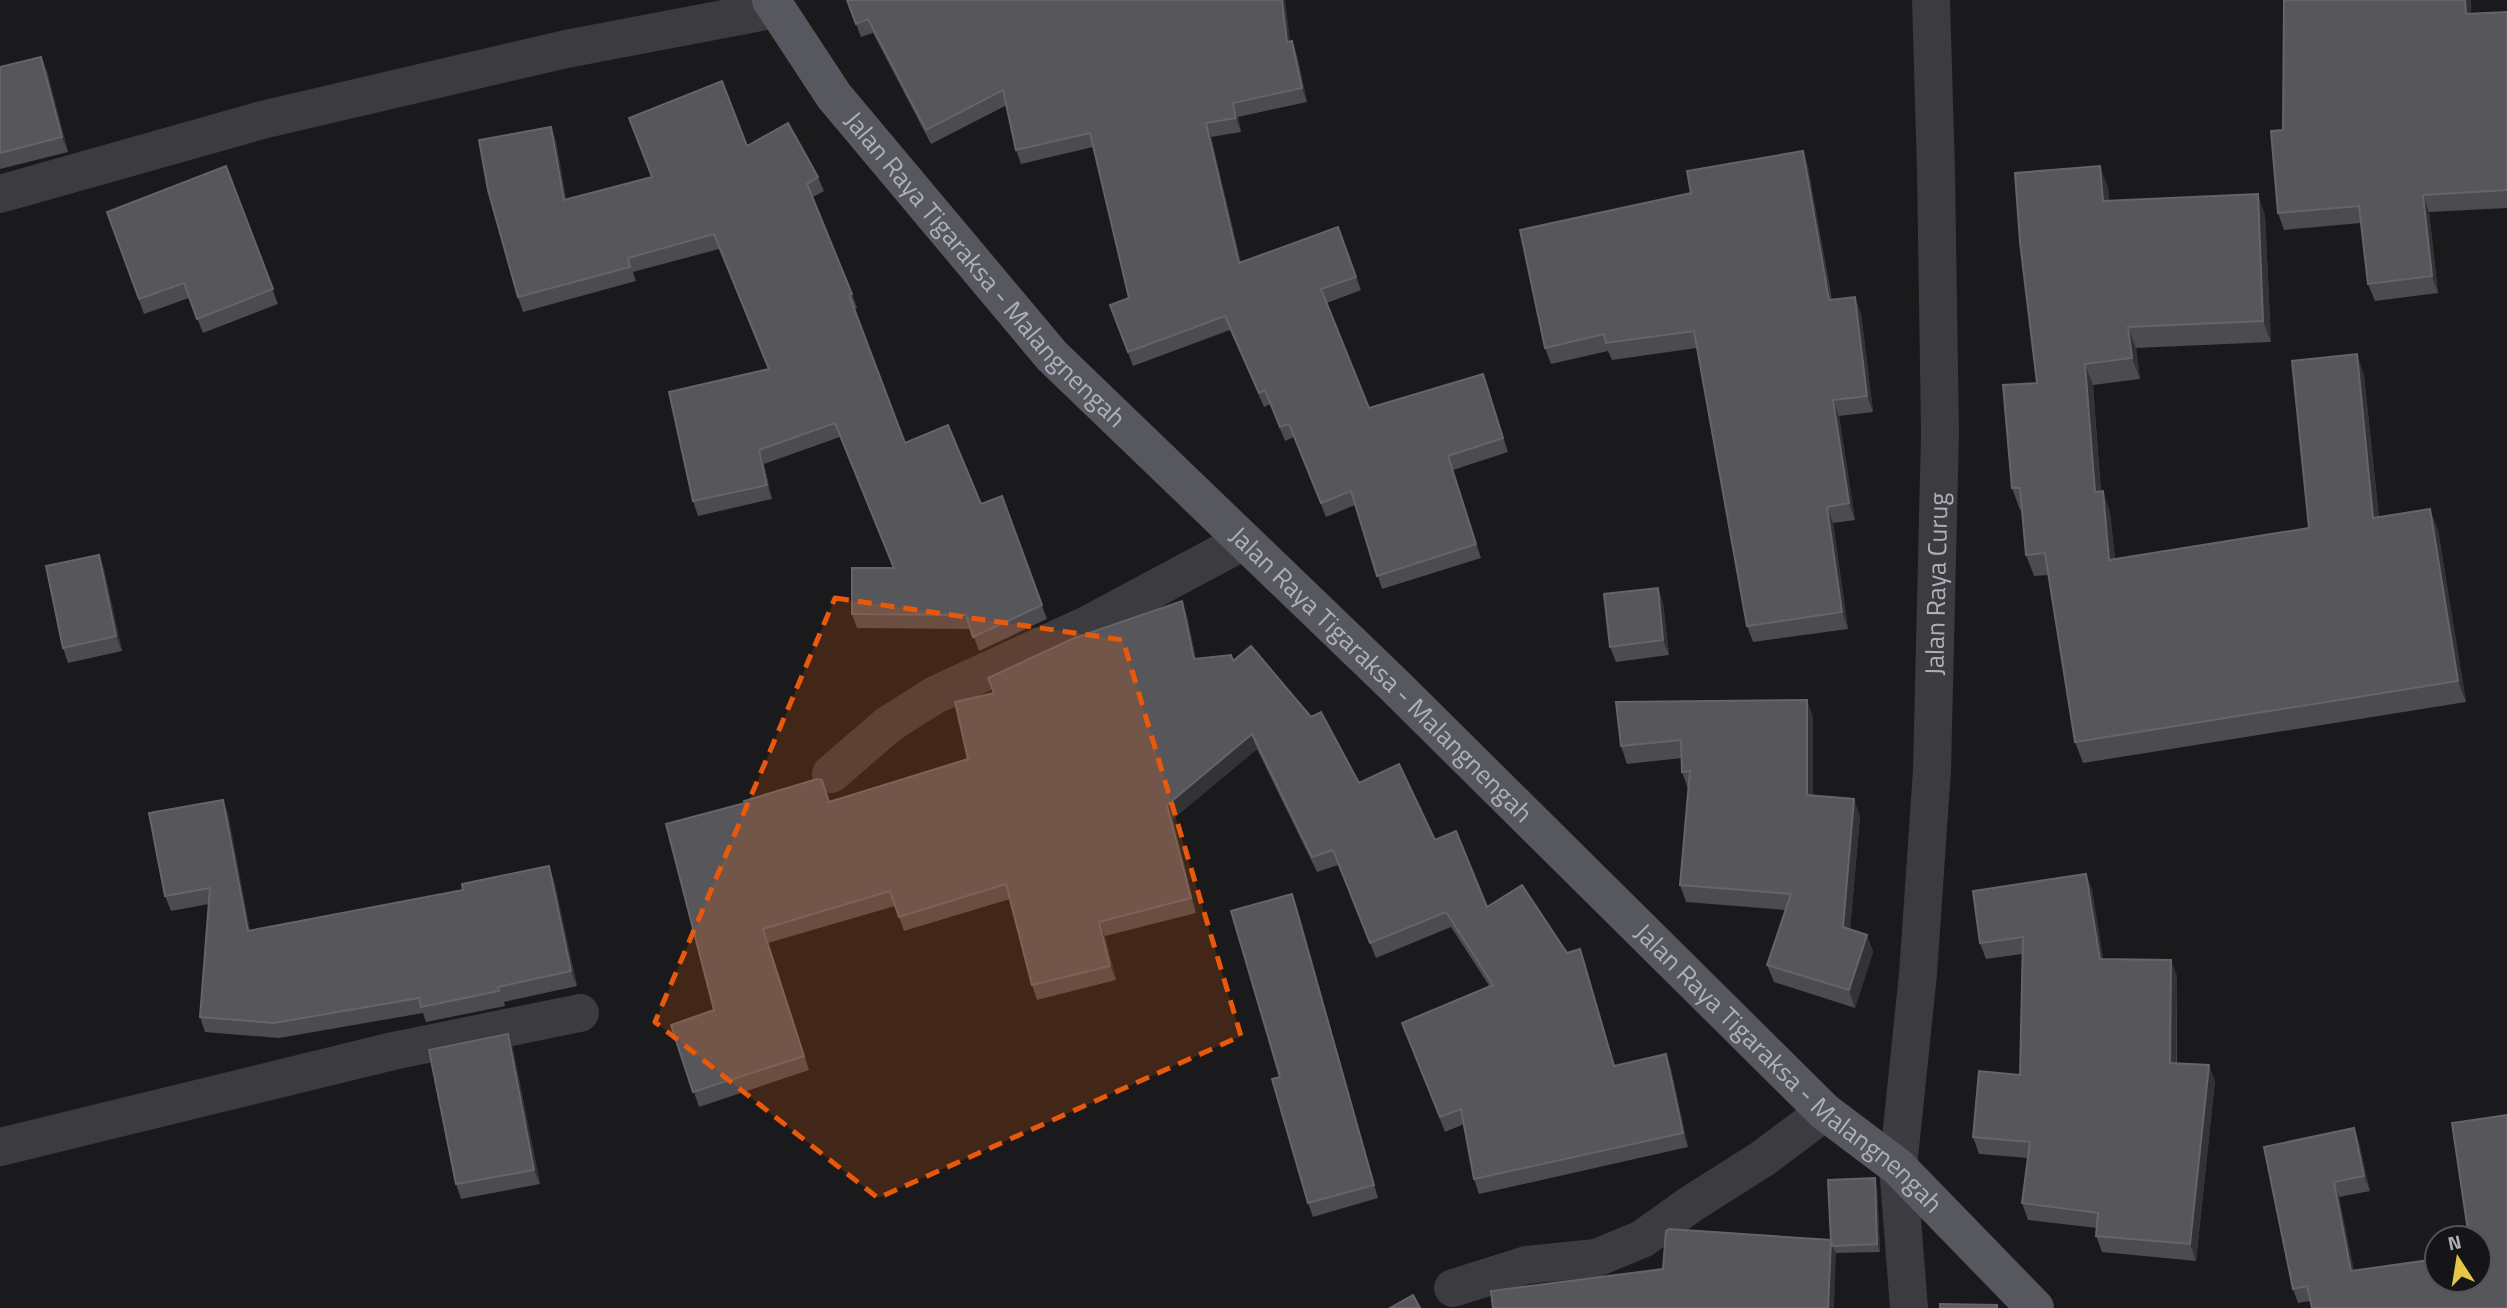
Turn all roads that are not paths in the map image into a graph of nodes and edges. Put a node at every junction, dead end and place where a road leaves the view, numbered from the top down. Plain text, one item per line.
1 (1931, 0) edge
2 (773, 5) edge
3 (0, 194) edge
4 (1244, 541) junction
5 (831, 774) dead end
6 (580, 1013) dead end
7 (1825, 1112) junction
8 (0, 1147) edge
9 (1898, 1167) junction
10 (1453, 1288) dead end
11 (1909, 1308) edge
12 (2035, 1308) edge

1 - 9 street, Jalan Raya Curug
2 - 3 street
2 - 4 main road, Jalan Raya Tigaraksa - Malangnengah
4 - 5 street
4 - 7 main road, Jalan Raya Tigaraksa - Malangnengah
6 - 8 street
7 - 9 main road, Jalan Raya Tigaraksa - Malangnengah
7 - 10 street
9 - 11 street, Jalan Raya Curug
9 - 12 main road, Jalan Raya Tigaraksa - Malangnengah

